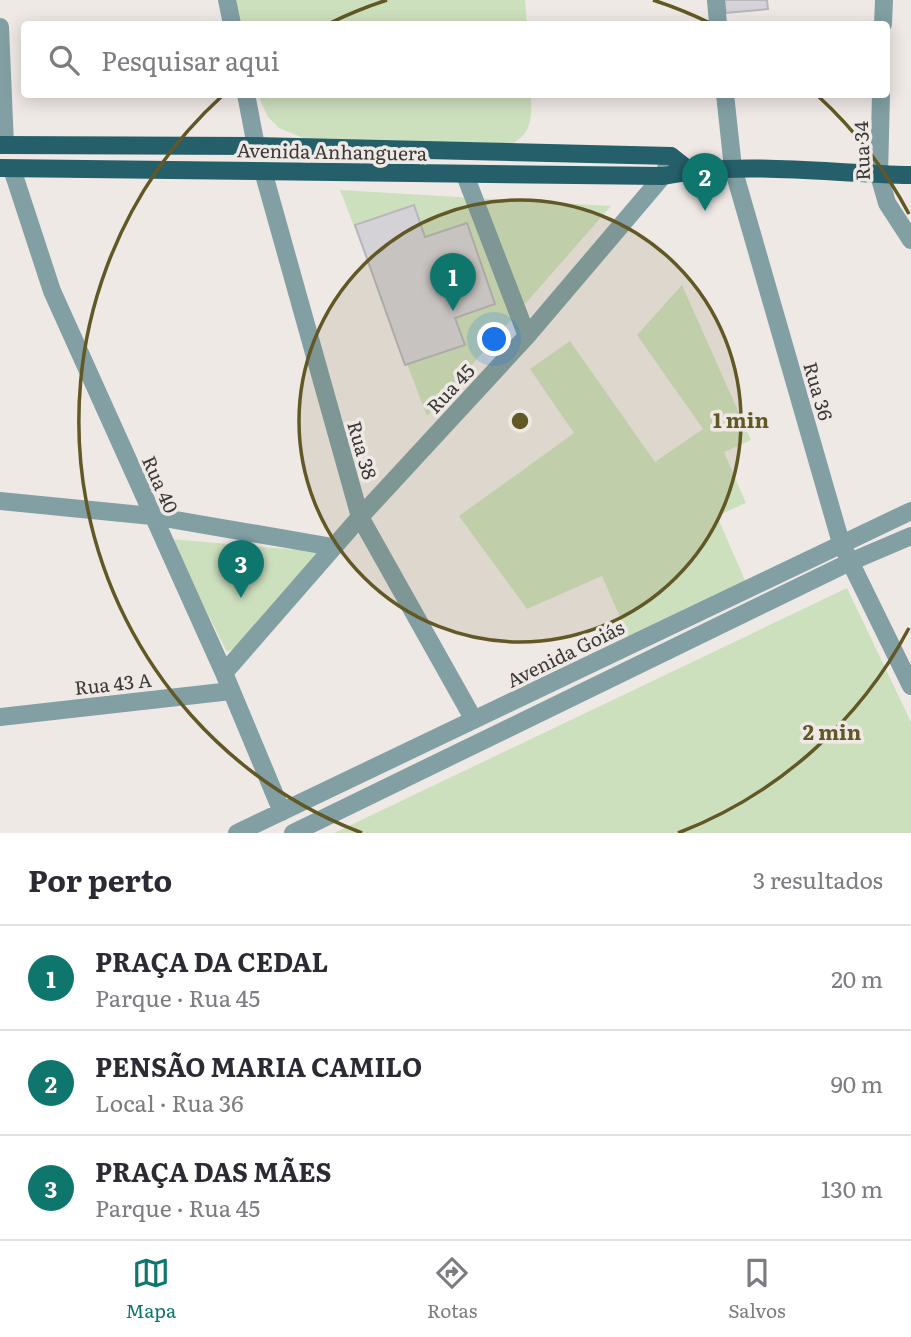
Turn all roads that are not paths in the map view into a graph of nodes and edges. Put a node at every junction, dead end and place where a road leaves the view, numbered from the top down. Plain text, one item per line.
1 (227, 0) edge
2 (716, 0) edge
3 (884, 0) edge
4 (231, 21) edge
5 (718, 21) edge
6 (883, 21) edge
7 (0, 27) edge
8 (247, 98) edge
9 (725, 98) edge
10 (881, 98) edge
11 (3, 145) edge
12 (256, 146) junction
13 (671, 156) junction
14 (733, 168) junction
15 (6, 169) edge
16 (262, 171) junction
17 (690, 171) junction
18 (465, 175) junction
19 (879, 175) junction
20 (911, 175) edge
21 (663, 176) junction
22 (911, 240) edge
23 (527, 336) junction
24 (0, 501) edge
25 (911, 511) edge
26 (152, 516) junction
27 (360, 517) junction
28 (911, 536) edge
29 (841, 543) junction
30 (333, 547) junction
31 (850, 562) junction
32 (620, 649) junction
33 (628, 670) junction
34 (224, 673) junction
35 (911, 686) edge
36 (231, 691) junction
37 (0, 717) edge
38 (474, 720) junction
39 (282, 812) junction
40 (237, 833) edge
41 (293, 833) edge

1 - 4 street
2 - 5 street
3 - 6 street
7 - 11 street
8 - 12 street
9 - 14 street, Rua 36
10 - 19 street, Rua 34
11 - 12 main road
12 - 13 main road
13 - 17 main road
13 - 21 street, Rua 45
14 - 17 main road, Avenida Anhanguera
14 - 19 main road, Avenida Anhanguera
14 - 29 street, Rua 36
15 - 16 main road, Avenida Anhanguera
15 - 26 street, Rua 40
16 - 18 main road, Avenida Anhanguera
16 - 27 street, Rua 38
17 - 21 main road, Avenida Anhanguera
18 - 21 main road, Avenida Anhanguera
18 - 23 street
19 - 20 main road, Avenida Anhanguera
19 - 22 street, Rua 34
21 - 23 street, Rua 45
23 - 27 street, Rua 45
24 - 26 street
25 - 29 street, Avenida Goiás
26 - 30 street
26 - 34 street, Rua 40
27 - 30 street, Rua 45
27 - 38 street, Rua 38
28 - 31 street
29 - 31 street, Rua 36
29 - 32 street, Avenida Goiás
30 - 34 street, Rua 45
31 - 33 street
31 - 35 street, Rua 36
32 - 33 street
32 - 38 street, Avenida Goiás
33 - 41 street
34 - 36 street, Rua 40
36 - 37 street, Rua 43 A
36 - 39 street, Rua 40
38 - 39 street, Avenida Goiás
39 - 40 street, Avenida Goiás

